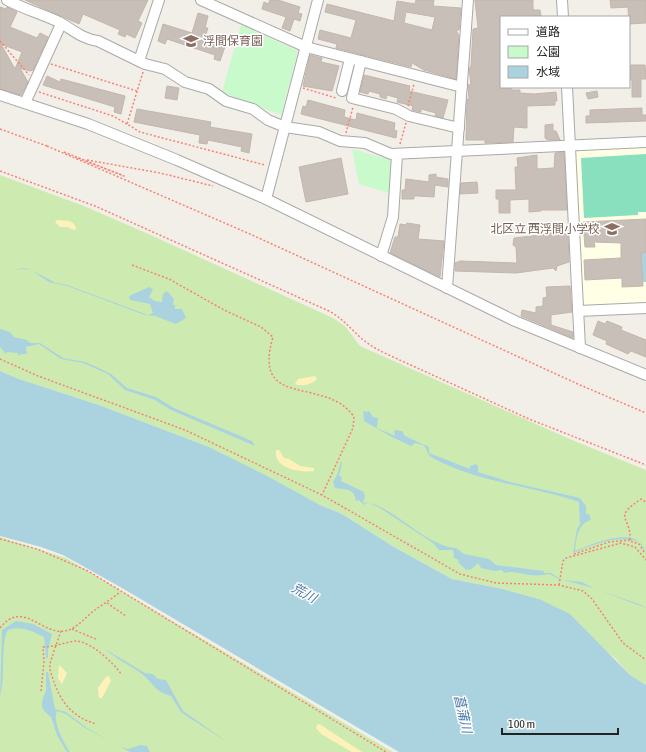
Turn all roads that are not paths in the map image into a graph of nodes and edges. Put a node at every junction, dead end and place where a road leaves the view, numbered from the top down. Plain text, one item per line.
1 (7, 0) edge
2 (159, 0) edge
3 (201, 0) edge
4 (318, 0) edge
5 (468, 0) edge
6 (562, 0) edge
7 (563, 16) edge
8 (61, 24) junction
9 (306, 47) junction
10 (350, 58) junction
11 (361, 62) junction
12 (142, 63) junction
13 (462, 87) junction
14 (567, 88) edge
15 (0, 95) edge
16 (341, 95) road end
17 (25, 103) junction
18 (285, 127) junction
19 (458, 128) junction
20 (646, 142) edge
21 (570, 146) junction
22 (457, 152) junction
23 (397, 155) junction
24 (266, 199) junction
25 (381, 256) junction
26 (447, 288) junction
27 (646, 308) edge
28 (578, 311) junction
29 (580, 348) junction
30 (646, 375) edge

1 - 8 street
2 - 12 street
3 - 9 street
4 - 9 street
5 - 13 street
6 - 7 street
8 - 12 street
8 - 17 street
9 - 10 street
9 - 18 street
10 - 11 street
10 - 16 street
11 - 13 street
11 - 19 street
12 - 18 street
13 - 19 street
14 - 21 street
15 - 17 street
17 - 24 street
18 - 23 street
18 - 24 street
19 - 22 street
20 - 21 street
21 - 22 street
21 - 28 street
22 - 23 street
22 - 26 street
23 - 25 street
24 - 25 street
25 - 26 street
26 - 29 street
27 - 28 street
28 - 29 street
29 - 30 street

